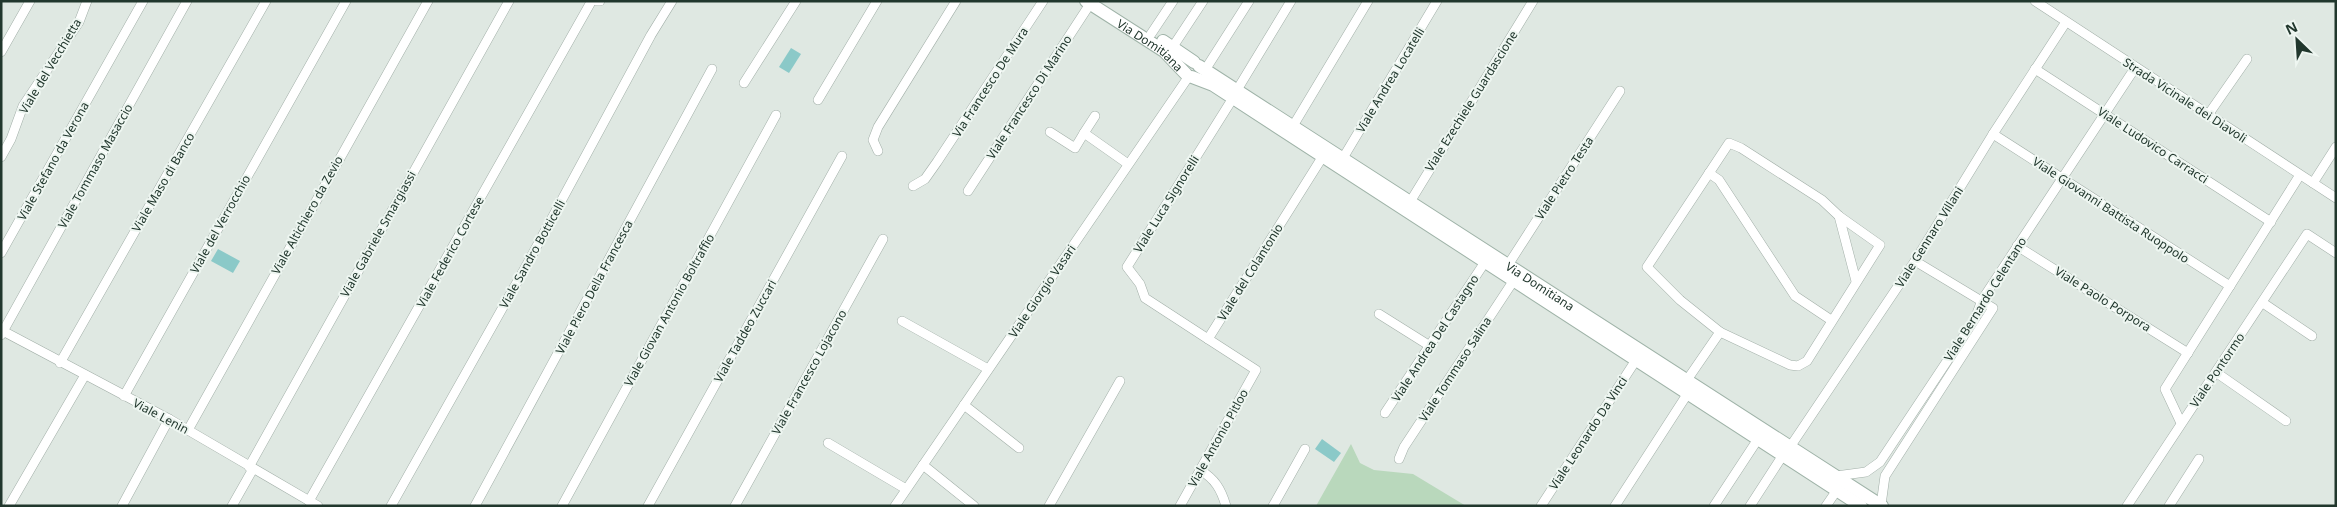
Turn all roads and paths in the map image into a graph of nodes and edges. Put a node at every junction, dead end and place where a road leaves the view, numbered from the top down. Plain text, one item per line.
1 (30, 1) edge
2 (87, 1) edge
3 (142, 1) edge
4 (187, 1) edge
5 (266, 1) edge
6 (346, 1) edge
7 (428, 1) edge
8 (509, 1) edge
9 (672, 1) edge
10 (796, 1) edge
11 (877, 1) edge
12 (956, 1) edge
13 (1043, 1) edge
14 (1173, 1) edge
15 (1203, 1) edge
16 (1249, 1) edge
17 (1291, 1) edge
18 (1368, 1) edge
19 (1437, 1) edge
20 (1533, 1) edge
21 (2036, 1) edge
22 (596, 2) edge
23 (1093, 2) edge
24 (2064, 25) dead end
25 (1151, 34) junction
26 (1172, 48) junction
27 (1, 52) edge
28 (2247, 59) dead end
29 (712, 69) dead end
30 (2035, 69) junction
31 (1194, 71) junction
32 (2133, 71) dead end
33 (744, 83) dead end
34 (1620, 91) dead end
35 (1235, 94) junction
36 (818, 100) dead end
37 (776, 114) dead end
38 (2106, 115) junction
39 (2208, 115) junction
40 (1095, 116) dead end
41 (1293, 126) junction
42 (1050, 132) dead end
43 (1084, 133) junction
44 (1993, 134) junction
45 (2336, 147) edge
46 (878, 151) dead end
47 (842, 156) dead end
48 (1323, 156) junction
49 (1, 157) edge
50 (1343, 158) junction
51 (1128, 164) junction
52 (1710, 173) junction
53 (2062, 178) junction
54 (2298, 178) dead end
55 (2313, 183) junction
56 (913, 186) dead end
57 (968, 191) dead end
58 (2336, 198) edge
59 (1410, 202) junction
60 (1839, 216) junction
61 (2271, 222) junction
62 (883, 239) dead end
63 (2018, 246) junction
64 (1, 253) edge
65 (2336, 253) edge
66 (1915, 261) junction
67 (1485, 262) junction
68 (1508, 265) junction
69 (1514, 280) junction
70 (1856, 281) junction
71 (2230, 286) junction
72 (1982, 300) junction
73 (2263, 303) junction
74 (1379, 314) dead end
75 (902, 320) dead end
76 (1831, 320) junction
77 (2, 332) edge
78 (1720, 332) junction
79 (2312, 336) dead end
80 (1208, 339) junction
81 (1430, 346) junction
82 (2188, 353) junction
83 (1636, 360) junction
84 (60, 363) junction
85 (988, 369) junction
86 (2217, 373) junction
87 (85, 375) junction
88 (1687, 380) junction
89 (1120, 382) dead end
90 (1688, 394) junction
91 (124, 396) junction
92 (964, 405) junction
93 (1385, 413) dead end
94 (169, 419) junction
95 (2286, 421) dead end
96 (2181, 423) junction
97 (188, 430) junction
98 (1758, 439) junction
99 (828, 443) dead end
100 (1019, 448) dead end
101 (1305, 449) dead end
102 (1787, 451) junction
103 (1399, 459) dead end
104 (2199, 459) dead end
105 (923, 465) junction
106 (251, 468) junction
107 (1200, 470) junction
108 (1836, 476) junction
109 (906, 489) junction
110 (1837, 490) junction
111 (309, 501) junction
112 (1882, 505) edge
113 (9, 506) edge
114 (122, 506) edge
115 (232, 506) edge
116 (318, 506) edge
117 (391, 506) edge
118 (475, 506) edge
119 (562, 506) edge
120 (648, 506) edge
121 (735, 506) edge
122 (895, 506) edge
123 (974, 506) edge
124 (1049, 506) edge
125 (1180, 506) edge
126 (1226, 506) edge
127 (1273, 506) edge
128 (1541, 506) edge
129 (1614, 506) edge
130 (1714, 506) edge
131 (1750, 506) edge
132 (1826, 506) edge
133 (1861, 506) edge
134 (2127, 506) edge
135 (2169, 506) edge

1 - 27 street
2 - 49 street, Viale del Vecchietta
3 - 64 street, Viale Stefano da Verona
4 - 77 street, Viale Tommaso Masaccio
5 - 84 street, Viale Maso di Banco
6 - 91 street, Viale del Verrocchio
7 - 97 street, Viale Altichiero da Zevio
8 - 106 street, Viale Gabriele Smargiassi
9 - 117 street, Viale Sandro Botticelli
10 - 33 street
11 - 36 street
12 - 46 street
13 - 56 street, Via Francesco De Mura
14 - 25 street
15 - 26 street
16 - 31 street, Viale Giorgio Vasari
17 - 35 street
18 - 41 street
19 - 50 street, Viale Andrea Locatelli
20 - 59 street, Viale Ezechiele Guardascione
21 - 39 street, Strada Vicinale dei Diavoli
22 - 111 street, Viale Federico Cortese
23 - 25 main road, Via Domitiana
23 - 31 main road, Via Domitiana
23 - 57 street, Viale Francesco Di Marino
24 - 30 street, Viale Gennaro Villani
25 - 26 main road, Via Domitiana
26 - 31 main road, Via Domitiana
28 - 39 street
29 - 118 street, Viale Piero Della Francesca
30 - 38 street, Viale Ludovico Carracci
30 - 44 street, Viale Gennaro Villani
31 - 35 main road, Via Domitiana
31 - 51 street, Viale Giorgio Vasari
32 - 38 street, Viale Bernardo Celentano
34 - 68 street, Viale Pietro Testa
35 - 41 main road, Via Domitiana
35 - 48 main road, Via Domitiana
35 - 80 street, Viale Luca Signorelli
37 - 119 street, Viale Giovan Antonio Boltraffio
38 - 53 street, Viale Bernardo Celentano
38 - 61 street, Viale Ludovico Carracci
39 - 55 street, Strada Vicinale dei Diavoli
40 - 43 street
41 - 50 main road, Via Domitiana
42 - 43 street
43 - 51 street
44 - 53 street, Viale Giovanni Battista Ruoppolo
44 - 66 street, Viale Gennaro Villani
45 - 55 street
47 - 120 street, Viale Taddeo Zuccari
48 - 67 main road, Via Domitiana
48 - 80 street, Viale del Colantonio
50 - 59 main road, Via Domitiana
51 - 85 street, Viale Giorgio Vasari
52 - 60 street
52 - 76 street
52 - 78 street
53 - 63 street, Viale Bernardo Celentano
53 - 71 street, Viale Giovanni Battista Ruoppolo
54 - 61 street
55 - 58 street, Strada Vicinale dei Diavoli
59 - 68 main road, Via Domitiana
60 - 70 street
60 - 70 street
61 - 71 street
62 - 121 street, Viale Francesco Lojacono
63 - 72 street, Viale Bernardo Celentano
63 - 82 street, Viale Paolo Porpora
65 - 73 street, Viale Pontormo
66 - 72 street
66 - 102 street, Viale Gennaro Villani
67 - 69 main road, Via Domitiana
67 - 81 street, Viale Andrea Del Castagno
68 - 88 main road, Via Domitiana
69 - 83 main road, Via Domitiana
69 - 103 street, Viale Tommaso Salina
70 - 76 street
71 - 82 street
72 - 108 street, Viale Bernardo Celentano
72 - 112 street, Viale Bernardo Celentano
73 - 79 street
73 - 86 street, Viale Pontormo
74 - 81 street
75 - 85 street
76 - 78 street
77 - 84 street, Viale Lenin
78 - 88 street
80 - 107 street, Viale Antonio Pitloo
81 - 93 street, Viale Andrea Del Castagno
82 - 96 street
83 - 90 main road, Via Domitiana
83 - 128 street, Viale Leonardo Da Vinci
84 - 87 street, Viale Lenin
85 - 92 street, Viale Giorgio Vasari
86 - 95 street
86 - 96 street, Viale Pontormo
87 - 91 street, Viale Lenin
87 - 113 street
88 - 102 main road, Via Domitiana
89 - 124 street
90 - 98 main road, Via Domitiana
90 - 129 street
91 - 94 street, Viale Lenin
92 - 100 street
92 - 105 street, Viale Giorgio Vasari
94 - 97 street, Viale Lenin
94 - 114 street
96 - 134 street, Viale Pontormo
97 - 106 street, Viale Lenin
98 - 102 main road, Via Domitiana
98 - 130 street
99 - 109 street
101 - 127 street
102 - 108 main road, Via Domitiana
102 - 110 main road, Via Domitiana
102 - 131 street, Viale Gennaro Villani
104 - 135 street
105 - 109 street, Viale Giorgio Vasari
105 - 123 street
106 - 111 street, Viale Lenin
106 - 115 street, Viale Gabriele Smargiassi
107 - 125 street, Viale Antonio Pitloo
107 - 126 street
108 - 112 main road, Via Domitiana
109 - 122 street, Viale Giorgio Vasari
110 - 132 street
110 - 133 main road, Via Domitiana
111 - 116 street, Viale Lenin

